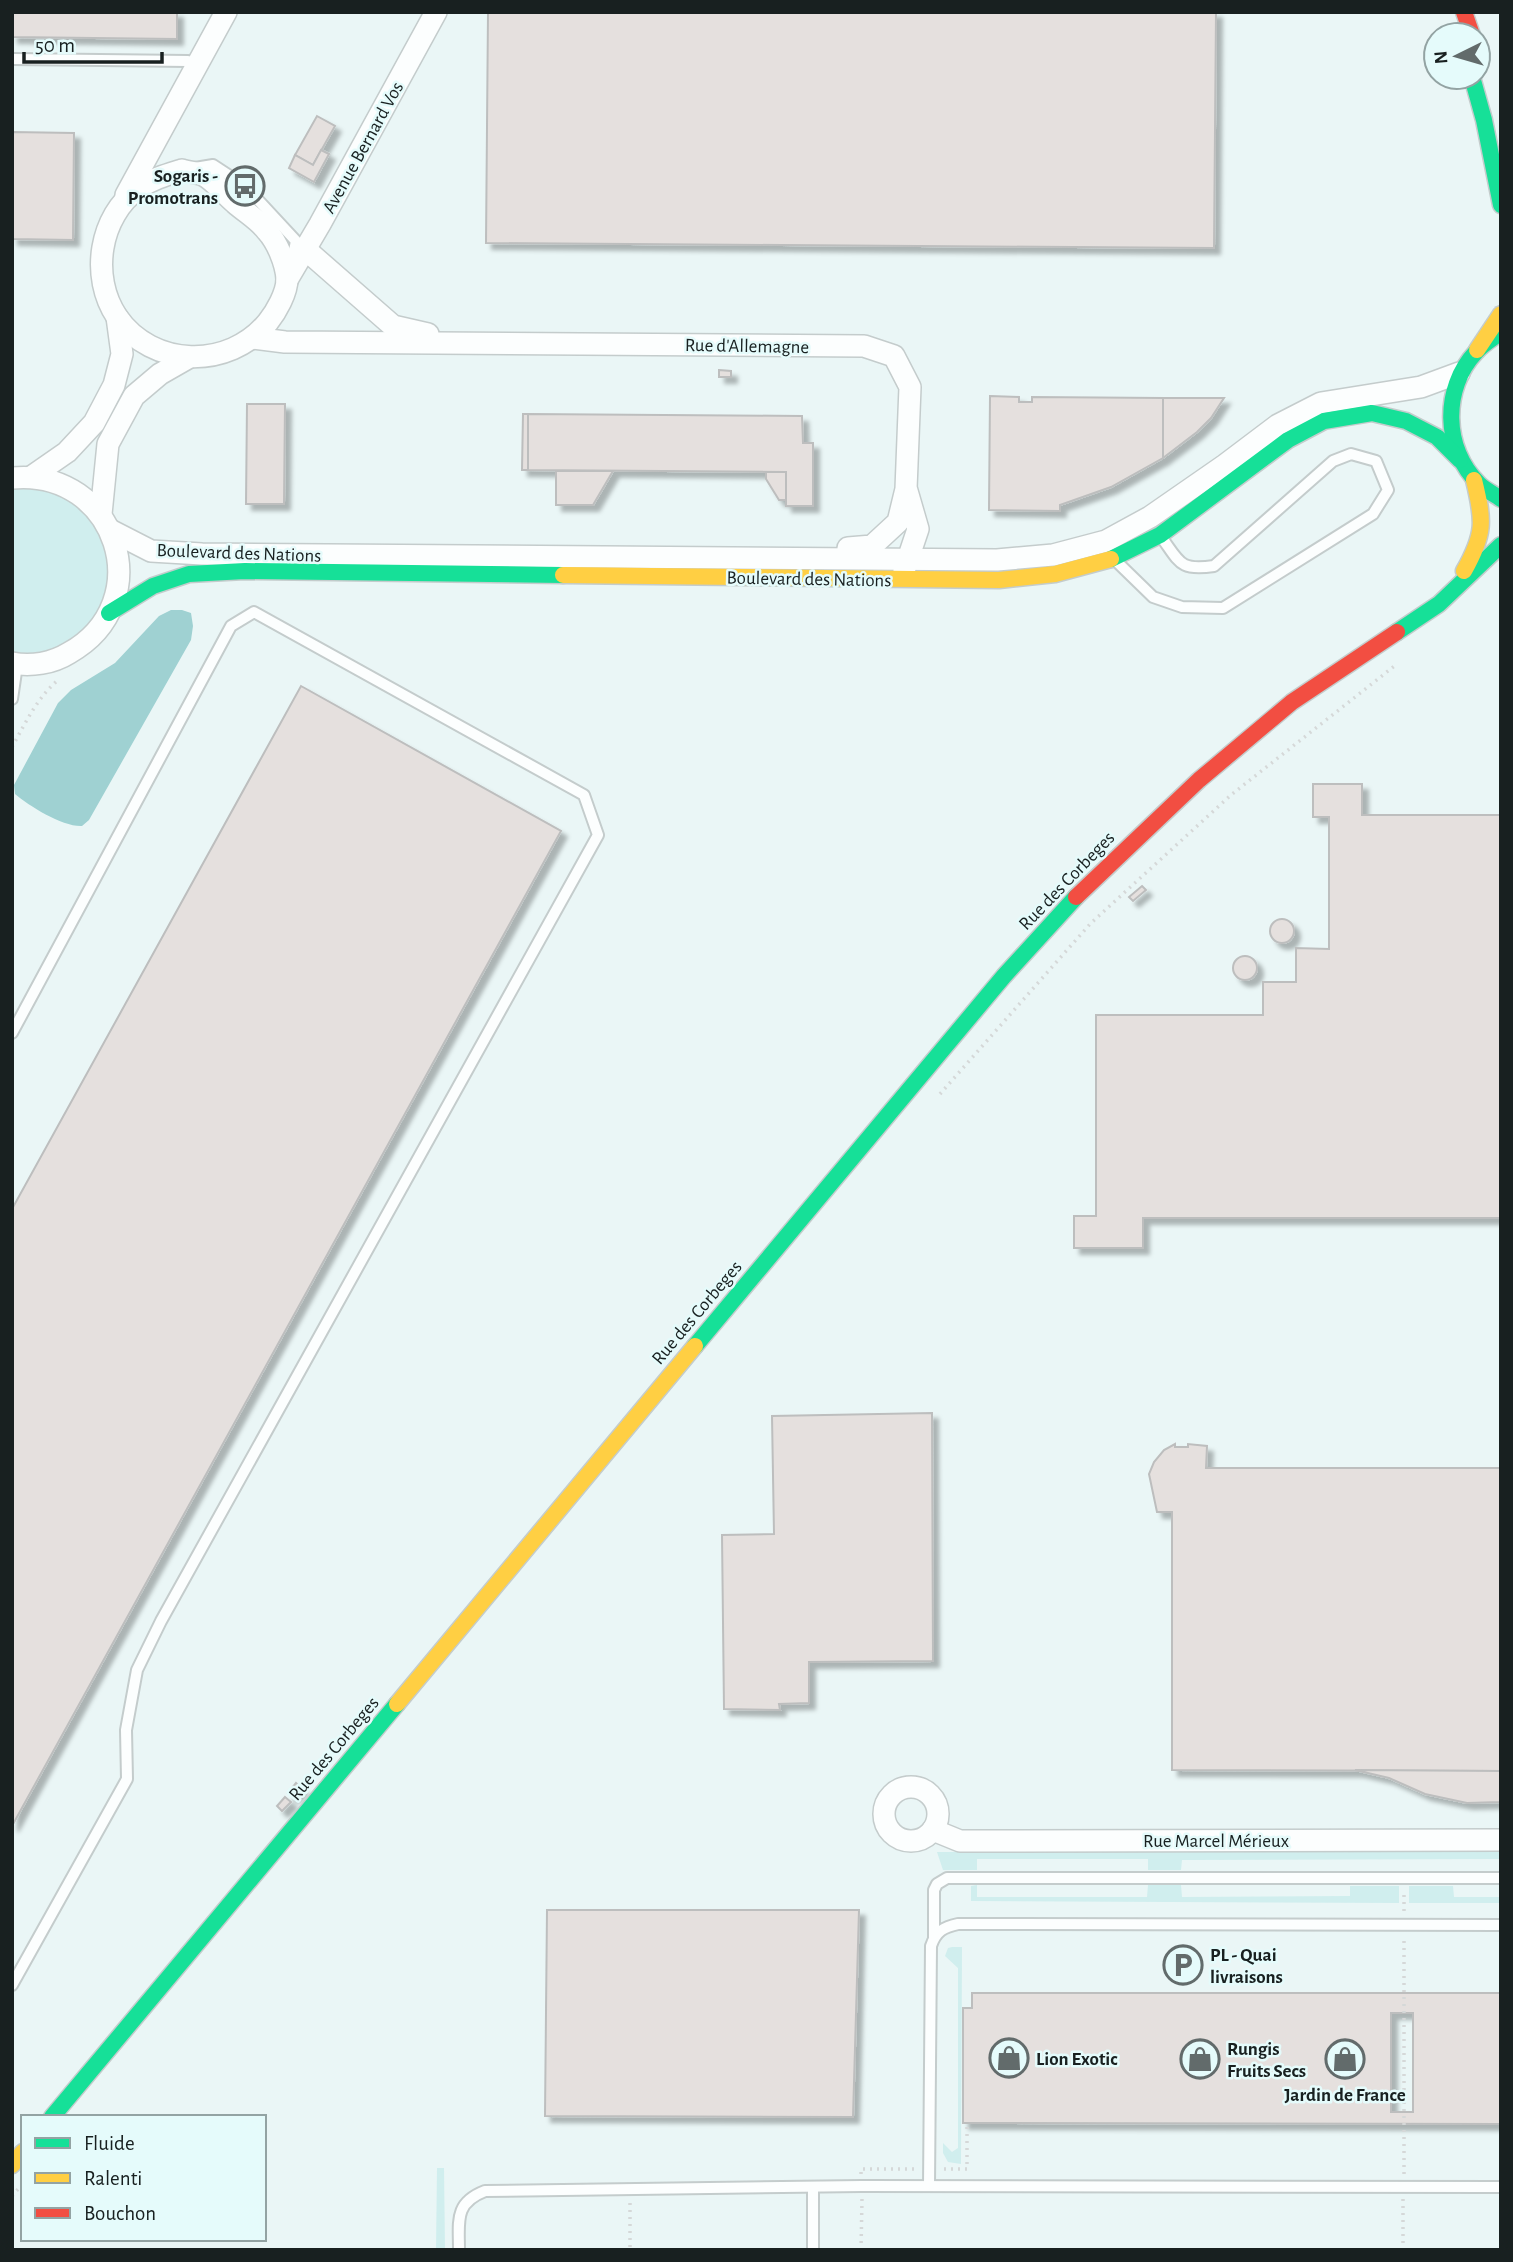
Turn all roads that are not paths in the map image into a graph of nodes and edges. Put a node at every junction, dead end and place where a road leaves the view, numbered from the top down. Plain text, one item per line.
1 (226, 12) edge
2 (436, 12) edge
3 (12, 59) edge
4 (197, 65) junction
5 (1480, 91) edge
6 (1485, 91) edge
7 (1501, 127) edge
8 (1501, 205) edge
9 (119, 208) junction
10 (305, 249) junction
11 (287, 280) junction
12 (1501, 314) edge
13 (117, 317) junction
14 (1501, 333) edge
15 (253, 338) junction
16 (461, 343) junction
17 (1477, 350) junction
18 (188, 358) junction
19 (1460, 373) junction
20 (1460, 460) junction
21 (22, 477) edge
22 (1474, 480) junction
23 (906, 489) junction
24 (1501, 499) edge
25 (106, 522) junction
26 (1155, 526) junction
27 (1501, 545) edge
28 (701, 558) junction
29 (1114, 558) junction
30 (909, 559) junction
31 (739, 577) junction
32 (1439, 604) junction
33 (109, 613) junction
34 (15, 664) edge
35 (12, 699) edge
36 (12, 1033) edge
37 (933, 1830) dead end
38 (1501, 1840) edge
39 (1501, 1878) edge
40 (1501, 1925) edge
41 (934, 1937) junction
42 (12, 1985) edge
43 (54, 2115) edge
44 (929, 2186) junction
45 (1501, 2187) edge
46 (813, 2189) junction
47 (459, 2250) edge
48 (813, 2250) edge

1 - 4 street
2 - 10 street, Avenue Bernard Vos
3 - 4 lane
4 - 9 street
5 - 8 main road
6 - 7 main road
9 - 11 street
9 - 13 street
10 - 11 street, Avenue Bernard Vos
10 - 16 street, Rue d'Allemagne
11 - 15 street
12 - 17 main road
13 - 18 street
13 - 21 street
14 - 17 main road
15 - 16 street, Rue d'Allemagne
15 - 18 street
16 - 23 street, Rue d'Allemagne
17 - 19 main road
18 - 25 street
19 - 20 main road
19 - 26 street, Boulevard des Nations
20 - 22 main road
20 - 26 main road, Boulevard des Nations
21 - 25 street, Boulevard des Nations
22 - 24 main road
22 - 32 main road, Rue des Corbeges
23 - 28 street, Rue d'Allemagne
23 - 30 street, Rue d'Allemagne
25 - 28 street, Boulevard des Nations
25 - 33 street
26 - 29 main road, Boulevard des Nations
26 - 29 lane
26 - 30 street, Boulevard des Nations
27 - 32 main road, Rue des Corbeges
28 - 30 street, Boulevard des Nations
29 - 31 main road, Boulevard des Nations
30 - 31 street
31 - 33 main road, Boulevard des Nations
32 - 43 main road, Rue des Corbeges
33 - 34 street
34 - 35 lane
36 - 42 lane
37 - 38 street, Rue Marcel Mérieux
39 - 41 lane
40 - 41 lane
41 - 44 lane
44 - 45 lane
44 - 46 lane
46 - 47 lane
46 - 48 lane

